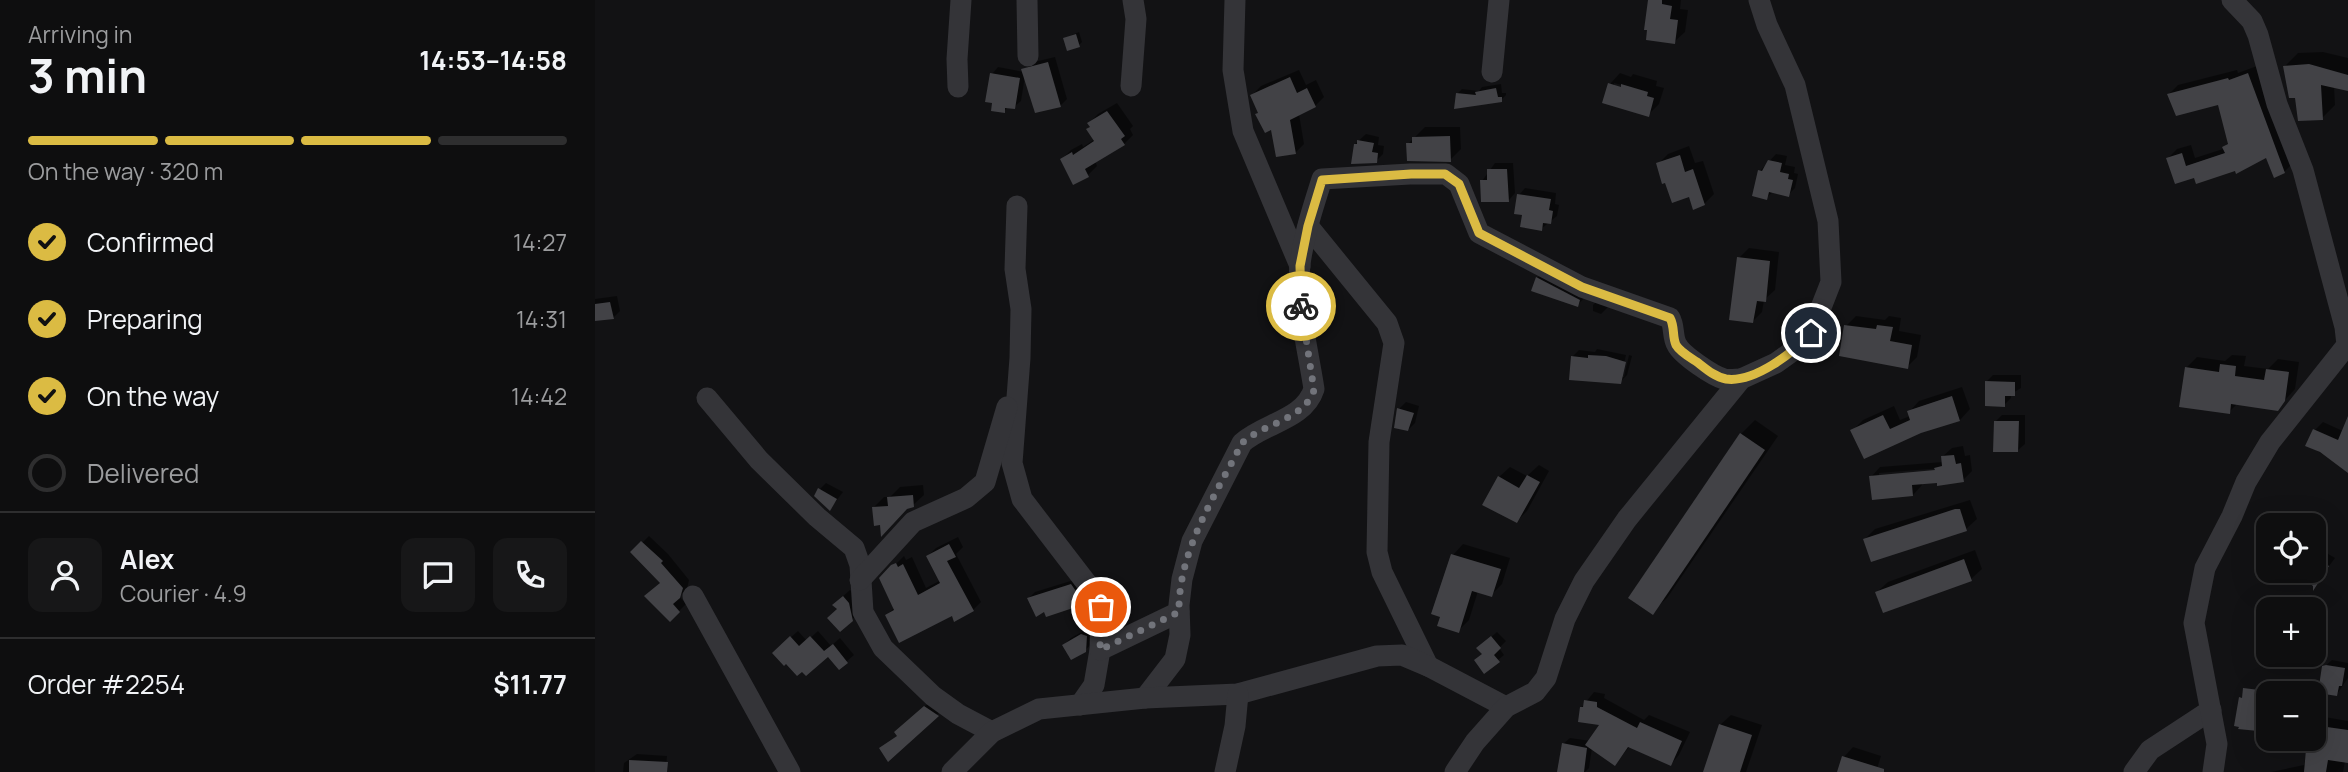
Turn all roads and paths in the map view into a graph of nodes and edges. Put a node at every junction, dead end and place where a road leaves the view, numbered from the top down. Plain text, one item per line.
1 (961, 0) edge
2 (1027, 0) edge
3 (1133, 0) edge
4 (1235, 0) edge
5 (1499, 0) edge
6 (1759, 0) edge
7 (2232, 0) edge
8 (1028, 56) dead end
9 (1492, 72) dead end
10 (1131, 86) dead end
11 (958, 87) dead end
12 (1017, 206) dead end
13 (1308, 226) junction
14 (1300, 266) junction
15 (2348, 346) edge
16 (1020, 358) junction
17 (1741, 379) junction
18 (707, 398) dead end
19 (860, 580) junction
20 (693, 596) dead end
21 (1179, 612) junction
22 (1100, 650) junction
23 (1428, 666) junction
24 (1238, 694) junction
25 (1145, 698) junction
26 (1080, 705) junction
27 (1506, 707) junction
28 (2211, 710) junction
29 (992, 732) junction
30 (790, 772) edge
31 (952, 772) edge
32 (1225, 772) edge
33 (1455, 772) edge
34 (2134, 772) edge
35 (2213, 772) edge

1 - 11 street
2 - 8 street
3 - 10 street
4 - 14 street
5 - 9 street
6 - 17 street
7 - 15 street
12 - 16 street
13 - 14 street
13 - 17 street
13 - 23 street
14 - 21 street
15 - 28 street
16 - 19 street
16 - 22 street
17 - 27 street
18 - 19 street
19 - 29 street
20 - 30 street
21 - 22 street
21 - 25 street
22 - 26 street
23 - 24 street
23 - 27 street
24 - 25 street
24 - 32 street
25 - 26 street
26 - 29 street
27 - 33 street
28 - 34 street
28 - 35 street
29 - 31 street

